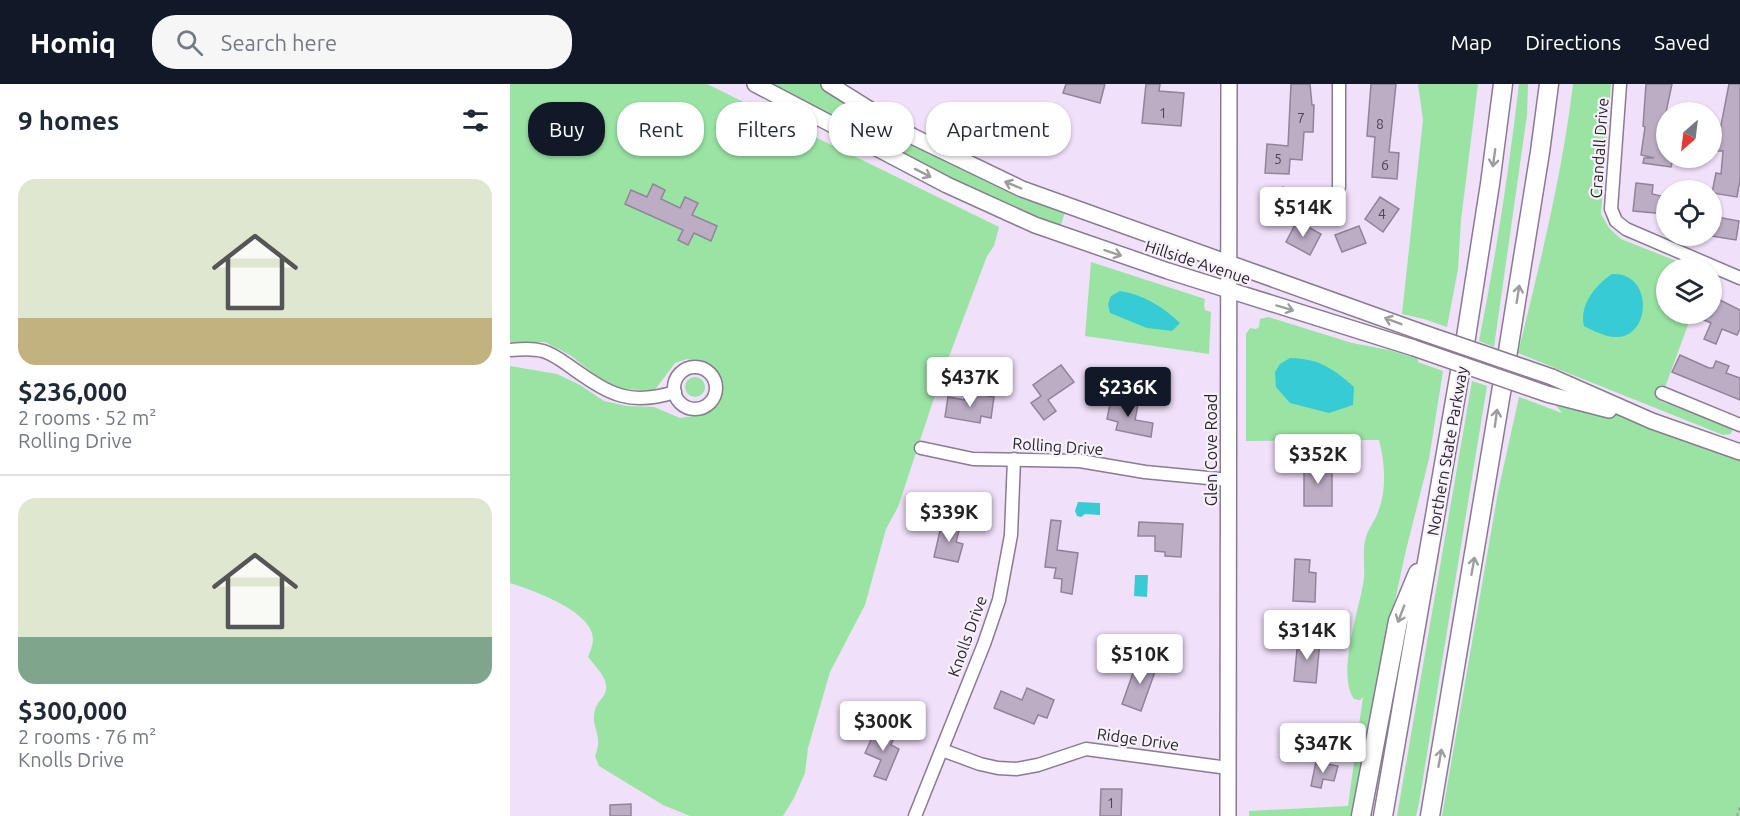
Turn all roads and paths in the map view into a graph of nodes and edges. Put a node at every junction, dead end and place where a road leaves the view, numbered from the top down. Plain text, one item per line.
1 (754, 84) edge
2 (829, 84) edge
3 (1229, 84) edge
4 (1339, 84) edge
5 (1548, 84) edge
6 (1620, 84) edge
7 (1501, 89) edge
8 (1340, 188) dead end
9 (1230, 262) junction
10 (1740, 278) edge
11 (1229, 291) junction
12 (510, 350) edge
13 (675, 392) dead end
14 (1662, 393) dead end
15 (1652, 421) junction
16 (1740, 425) edge
17 (921, 448) dead end
18 (1740, 452) edge
19 (1014, 459) junction
20 (1229, 480) junction
21 (1431, 541) junction
22 (942, 750) junction
23 (1228, 768) junction
24 (1740, 806) edge
25 (915, 816) edge
26 (1228, 816) edge
27 (1361, 816) edge
28 (1383, 816) edge
29 (1430, 816) edge
30 (1737, 816) edge

1 -> 11 main road, Hillside Avenue
9 -> 2 main road, Hillside Avenue
3 - 9 main road, Glen Cove Road
4 - 8 street
29 -> 5 highway
6 - 10 street, Crandall Drive
7 -> 21 highway, Northern State Parkway
9 - 11 main road, Glen Cove Road
15 -> 9 main road, Hillside Avenue, bridge
11 -> 15 main road, Hillside Avenue, bridge
11 - 20 main road, Glen Cove Road
12 - 13 street
14 - 16 street
15 - 18 main road, Hillside Avenue
17 - 19 street, Rolling Drive
19 - 20 street, Rolling Drive
19 - 22 street, Knolls Drive
20 - 23 main road, Glen Cove Road
21 -> 27 highway
21 - 28 highway, Northern State Parkway
22 - 23 street, Ridge Drive
22 - 25 street, Knolls Drive
23 - 26 main road, Glen Cove Road
24 - 30 path

